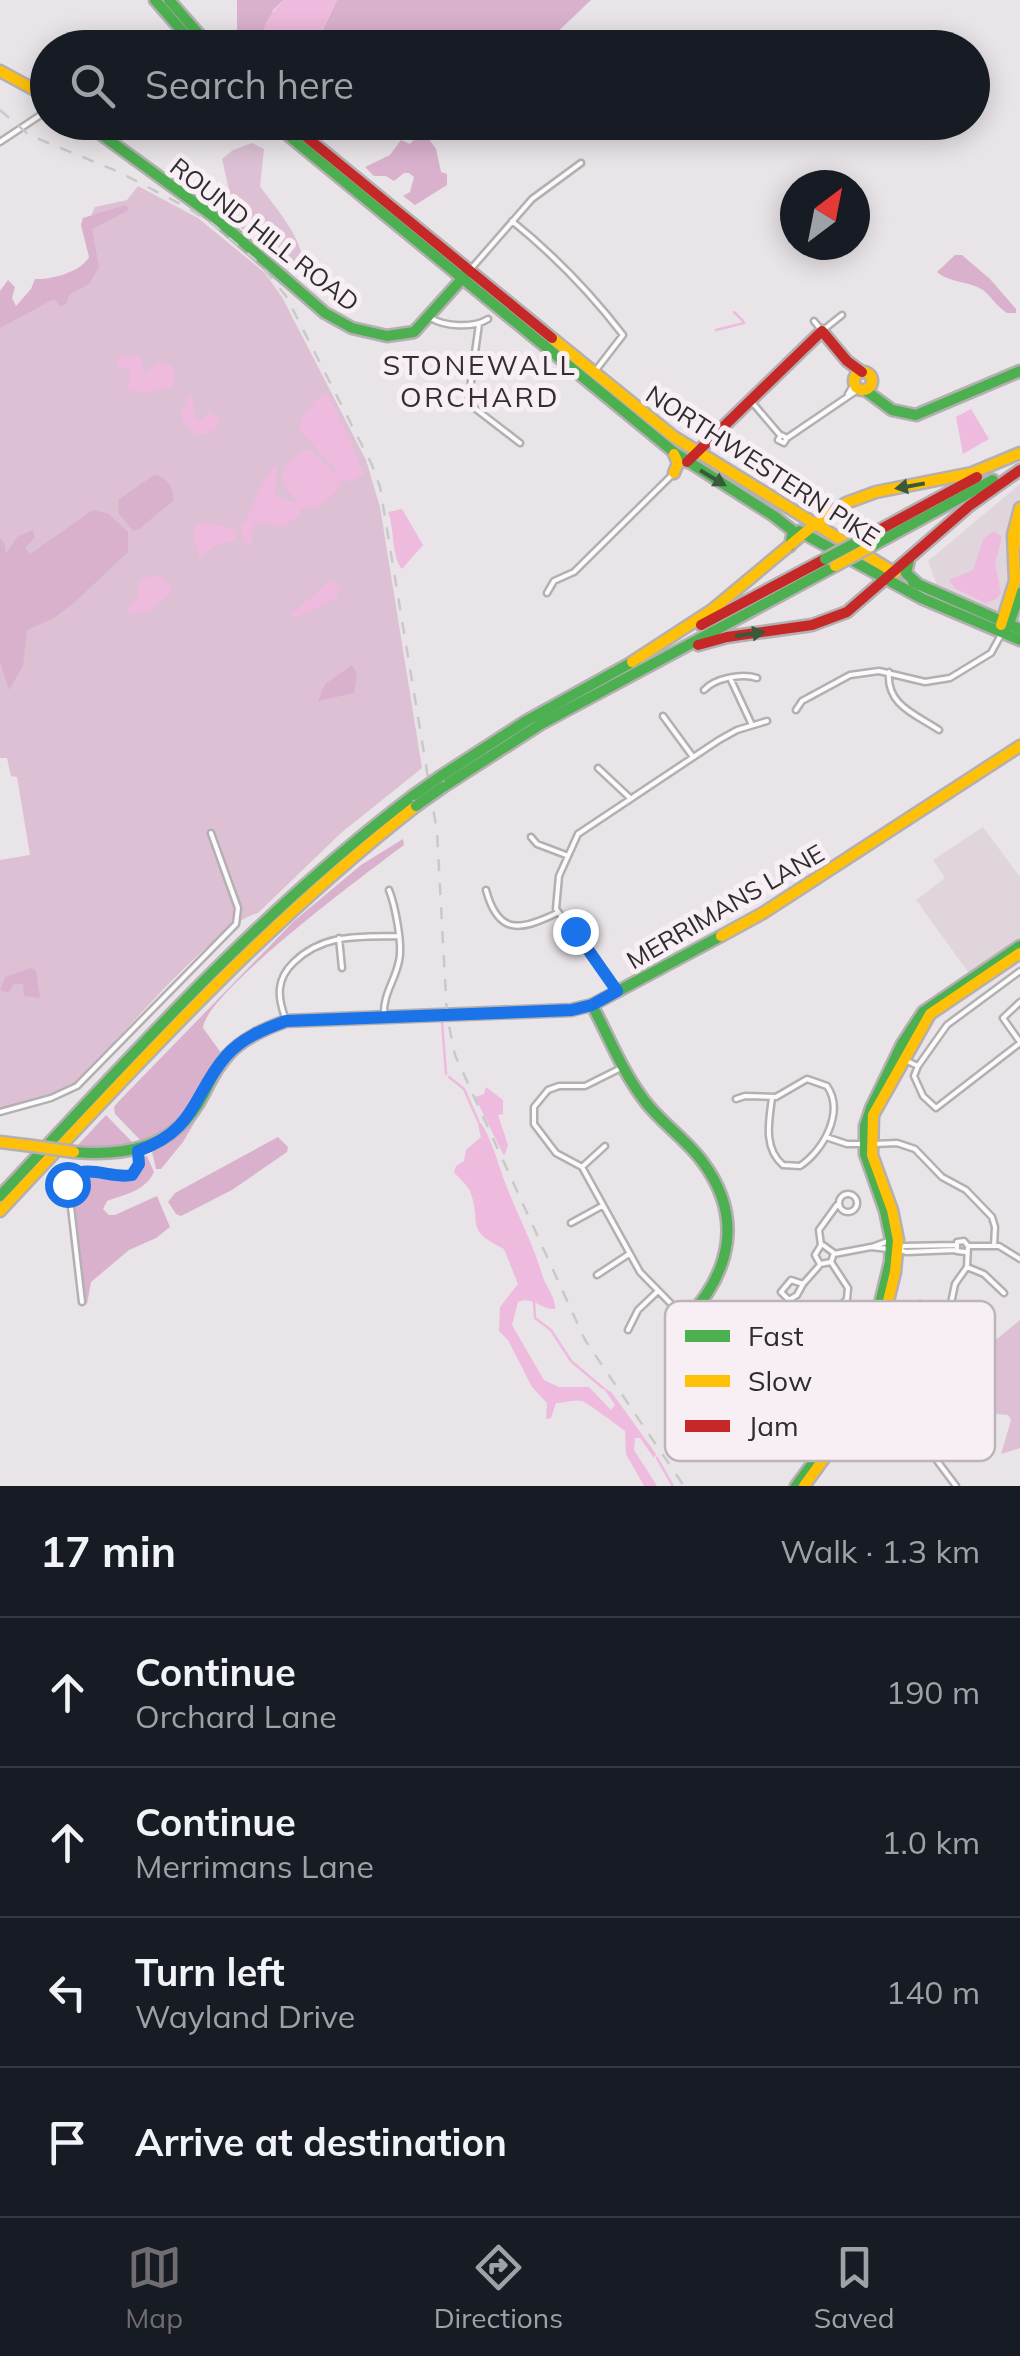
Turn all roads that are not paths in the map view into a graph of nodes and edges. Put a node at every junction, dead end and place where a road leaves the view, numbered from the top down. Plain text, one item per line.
1 (155, 0) edge
2 (169, 0) edge
3 (181, 30) edge
4 (195, 30) edge
5 (0, 71) edge
6 (30, 87) edge
7 (30, 122) edge
8 (109, 140) edge
9 (295, 140) edge
10 (309, 140) edge
11 (0, 142) edge
12 (581, 162) dead end
13 (512, 221) junction
14 (466, 275) junction
15 (842, 315) dead end
16 (430, 318) junction
17 (488, 320) dead end
18 (480, 324) junction
19 (818, 326) junction
20 (1020, 372) edge
21 (579, 374) junction
22 (594, 374) junction
23 (861, 382) junction
24 (749, 399) junction
25 (520, 442) dead end
26 (673, 451) junction
27 (696, 452) junction
28 (1020, 453) edge
29 (686, 462) junction
30 (1020, 468) edge
31 (674, 473) junction
32 (1020, 508) edge
33 (774, 516) junction
34 (810, 530) junction
35 (1020, 534) edge
36 (1020, 542) edge
37 (864, 544) junction
38 (787, 550) junction
39 (1017, 557) edge
40 (910, 558) junction
41 (890, 576) junction
42 (919, 585) junction
43 (548, 593) dead end
44 (1020, 593) edge
45 (1008, 627) edge
46 (1020, 640) edge
47 (633, 668) junction
48 (890, 672) junction
49 (730, 678) junction
50 (757, 678) dead end
51 (704, 690) dead end
52 (796, 710) dead end
53 (663, 716) dead end
54 (767, 721) dead end
55 (752, 725) junction
56 (939, 730) dead end
57 (1020, 746) edge
58 (693, 757) junction
59 (598, 768) dead end
60 (630, 798) junction
61 (415, 800) junction
62 (210, 834) dead end
63 (531, 837) dead end
64 (566, 855) junction
65 (389, 890) dead end
66 (486, 890) dead end
67 (558, 912) junction
68 (399, 936) junction
69 (339, 938) junction
70 (1020, 949) edge
71 (342, 968) dead end
72 (1020, 970) edge
73 (617, 991) junction
74 (1020, 1002) edge
75 (592, 1005) junction
76 (384, 1018) junction
77 (286, 1021) junction
78 (1020, 1043) edge
79 (900, 1058) junction
80 (625, 1066) junction
81 (918, 1066) junction
82 (772, 1098) junction
83 (736, 1100) dead end
84 (0, 1112) edge
85 (826, 1137) junction
86 (0, 1142) edge
87 (867, 1144) junction
88 (604, 1146) dead end
89 (138, 1151) junction
90 (582, 1167) junction
91 (0, 1196) edge
92 (838, 1205) dead end
93 (603, 1206) junction
94 (0, 1211) edge
95 (572, 1223) dead end
96 (821, 1245) junction
97 (893, 1246) junction
98 (994, 1246) junction
99 (956, 1247) junction
100 (871, 1248) junction
101 (966, 1249) junction
102 (630, 1254) junction
103 (834, 1254) junction
104 (1020, 1259) edge
105 (831, 1262) junction
106 (820, 1264) junction
107 (967, 1266) junction
108 (597, 1275) dead end
109 (802, 1284) junction
110 (658, 1291) junction
111 (1004, 1293) dead end
112 (846, 1300) edge
113 (668, 1301) edge
114 (704, 1301) edge
115 (881, 1301) edge
116 (887, 1301) edge
117 (952, 1301) edge
118 (82, 1302) dead end
119 (628, 1330) dead end
120 (817, 1461) edge
121 (821, 1461) edge
122 (937, 1461) edge
123 (796, 1486) edge
124 (804, 1486) edge
125 (956, 1486) edge

1 - 3 main road
2 - 4 main road
5 - 6 main road
7 - 11 street
8 - 16 main road, ROUND HILL ROAD
9 - 14 main road, NORTHWESTERN PIKE
10 - 14 main road, NORTHWESTERN PIKE
12 - 13 street
13 - 14 street
13 - 22 street
14 - 16 main road, ROUND HILL ROAD
14 - 21 main road, NORTHWESTERN PIKE
14 - 22 main road, NORTHWESTERN PIKE
15 - 19 street
16 - 18 street, ROUND HILL ROAD
17 - 18 street
18 - 25 street
19 - 23 main road
19 - 24 main road
20 - 23 main road
21 - 22 main road
21 - 26 main road, NORTHWESTERN PIKE
22 - 27 main road, NORTHWESTERN PIKE
23 - 24 street
24 - 27 main road
26 - 29 main road, NORTHWESTERN PIKE
26 - 31 main road
27 - 29 main road
27 - 34 main road, NORTHWESTERN PIKE
28 -> 34 main road
28 - 37 main road
29 - 31 street
29 -> 33 main road, NORTHWESTERN PIKE
30 - 37 main road
30 - 40 main road
31 - 43 street
32 - 39 main road
33 - 34 main road, NORTHWESTERN PIKE
33 - 38 main road
34 - 38 main road
34 - 41 main road, NORTHWESTERN PIKE
35 - 36 main road
37 - 47 main road, bridge
38 - 47 main road
39 - 45 main road
40 - 41 main road
40 - 42 main road
41 - 42 main road
41 - 45 main road
47 -> 41 main road
42 - 45 main road
44 - 45 main road
45 - 46 main road
45 - 48 street
47 - 61 main road, bridge
48 - 52 street
48 - 56 street
49 - 50 street
49 - 51 street
49 - 55 street
53 - 58 street
54 - 55 street
55 - 58 street
57 - 73 main road, MERRIMANS LANE
58 - 60 street
59 - 60 street
60 - 64 street
61 - 91 main road
61 - 94 main road
62 - 84 street
63 - 64 street
64 - 67 street
65 - 68 street
66 - 67 street
67 - 73 street
68 - 69 street
68 - 76 street
69 - 71 street
69 - 77 street
70 - 79 main road
72 - 81 street
73 - 75 main road, MERRIMANS LANE
74 - 78 street
75 - 76 main road, MERRIMANS LANE
75 - 80 main road
76 - 77 main road, MERRIMANS LANE
77 - 89 main road, MERRIMANS LANE
78 - 81 street
79 - 81 street
79 - 87 main road
80 - 90 street
80 - 114 main road
82 - 83 street
82 - 85 street
82 - 85 street
85 - 87 street
86 - 89 main road, MERRIMANS LANE, bridge
87 - 97 main road
87 - 98 street
88 - 90 street
89 - 118 street
90 - 93 street
92 - 96 street
93 - 95 street
93 - 102 street
96 - 103 street
96 - 106 street
97 - 99 street
97 - 100 street
97 - 100 street
97 - 115 main road
97 - 116 main road
98 - 101 street
98 - 104 street
99 - 101 street
99 - 101 street
100 - 103 street
101 - 107 street
102 - 108 street
102 - 110 street
103 - 105 street
105 - 106 street
105 - 112 street
106 - 109 street
107 - 111 street
107 - 117 street
109 - 109 street
110 - 113 street
110 - 119 street
120 - 123 main road
121 - 124 main road
122 - 125 street

